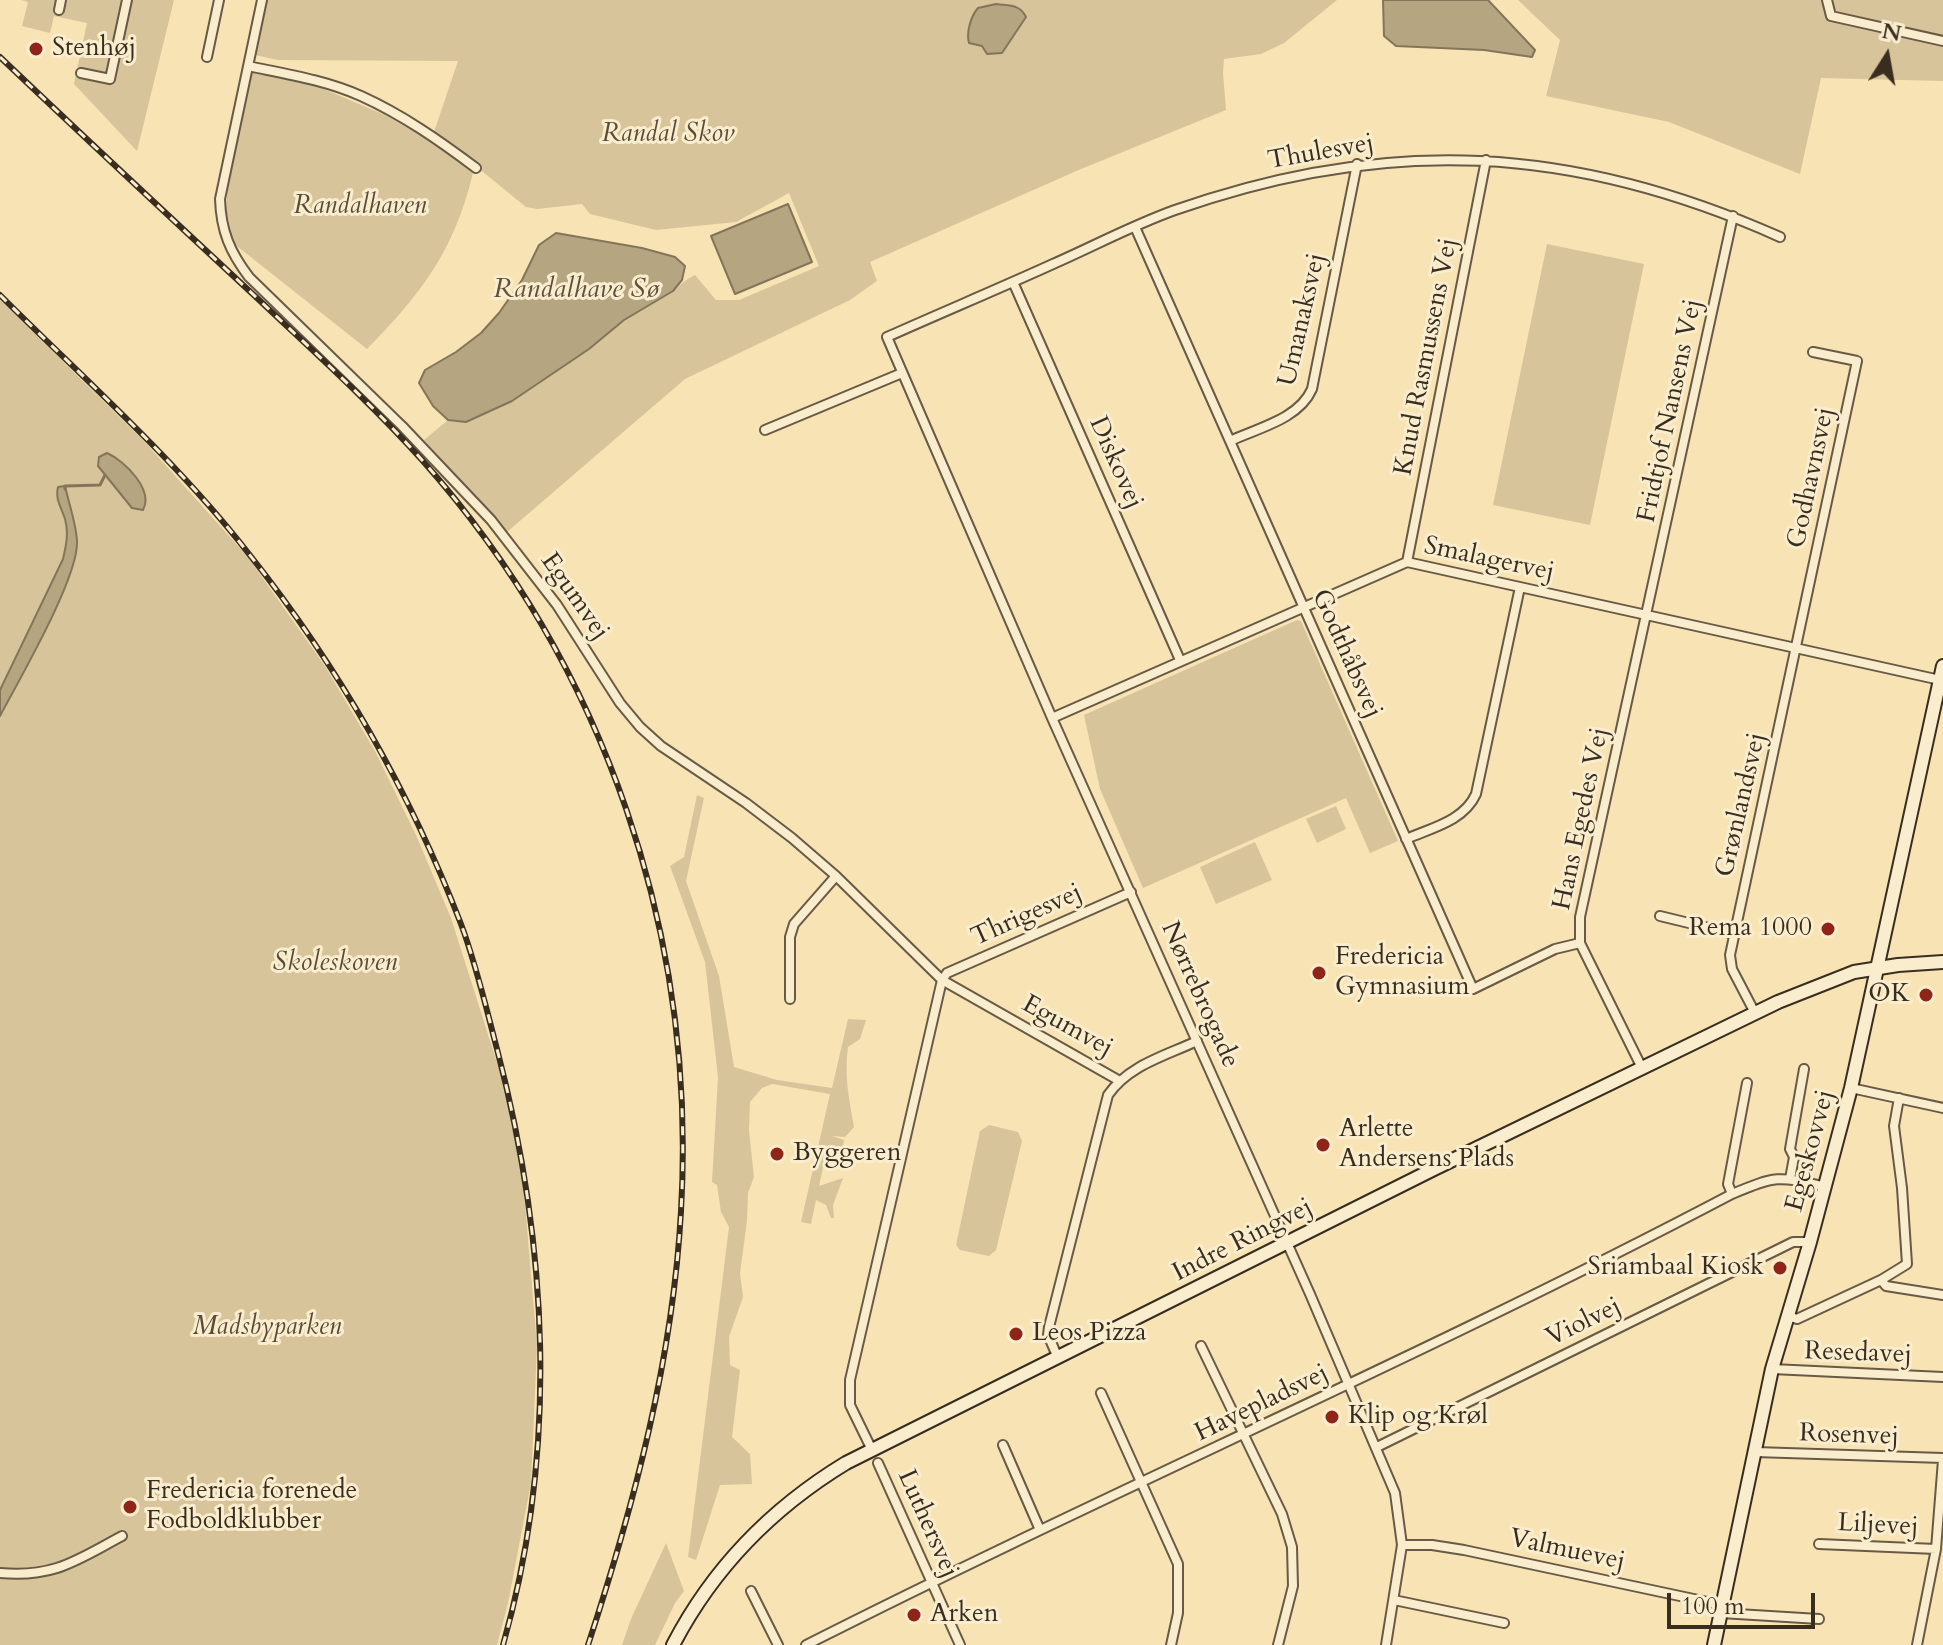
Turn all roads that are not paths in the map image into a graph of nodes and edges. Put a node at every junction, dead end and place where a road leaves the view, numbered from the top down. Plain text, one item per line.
1 (127, 0) edge
2 (219, 0) edge
3 (262, 0) edge
4 (1827, 0) edge
5 (1943, 41) edge
6 (207, 57) dead end
7 (248, 66) junction
8 (81, 73) dead end
9 (1486, 160) junction
10 (1357, 164) junction
11 (476, 168) dead end
12 (1733, 216) junction
13 (1135, 227) junction
14 (1780, 237) dead end
15 (1013, 282) junction
16 (887, 337) joint
17 (1813, 352) dead end
18 (902, 373) junction
19 (765, 430) dead end
20 (1230, 441) junction
21 (1407, 562) junction
22 (1520, 587) junction
23 (1304, 607) junction
24 (1647, 615) junction
25 (1797, 648) junction
26 (1180, 660) junction
27 (1943, 666) edge
28 (1940, 680) junction
29 (1052, 718) junction
30 (1406, 839) junction
31 (836, 876) junction
32 (1131, 892) junction
33 (1660, 916) dead end
34 (1734, 934) junction
35 (1580, 943) junction
36 (1943, 962) edge
37 (1877, 968) junction
38 (942, 980) junction
39 (790, 999) dead end
40 (1755, 1013) junction
41 (1197, 1041) junction
42 (1642, 1068) junction
43 (1804, 1069) dead end
44 (1118, 1080) junction
45 (1747, 1083) dead end
46 (1851, 1088) junction
47 (1899, 1098) junction
48 (1943, 1108) edge
49 (1790, 1179) junction
50 (1826, 1187) junction
51 (1732, 1194) junction
52 (1810, 1242) junction
53 (1286, 1244) junction
54 (1881, 1280) junction
55 (1943, 1295) edge
56 (1788, 1316) junction
57 (1201, 1346) dead end
58 (1058, 1358) junction
59 (1772, 1369) junction
60 (1943, 1377) edge
61 (1348, 1384) junction
62 (1101, 1393) dead end
63 (1244, 1435) junction
64 (1003, 1445) dead end
65 (1377, 1447) junction
66 (872, 1450) junction
67 (1755, 1452) junction
68 (1943, 1459) edge
69 (878, 1463) dead end
70 (1143, 1483) junction
71 (1040, 1530) junction
72 (122, 1536) dead end
73 (1819, 1544) dead end
74 (1402, 1545) junction
75 (1936, 1549) junction
76 (0, 1573) edge
77 (931, 1582) junction
78 (751, 1591) dead end
79 (1394, 1600) junction
80 (1722, 1609) junction
81 (1819, 1619) dead end
82 (1504, 1623) dead end
83 (673, 1645) edge
84 (778, 1645) edge
85 (806, 1645) edge
86 (960, 1645) edge
87 (1171, 1645) edge
88 (1278, 1645) edge
89 (1386, 1645) edge
90 (1714, 1645) edge
91 (1917, 1645) edge

1 - 8 street
2 - 6 street
3 - 7 street, Egumvej
4 - 5 street
7 - 11 street
7 - 31 street, Egumvej
9 - 10 street, Thulesvej
9 - 12 street, Thulesvej
9 - 21 street, Knud Rasmussens Vej
10 - 13 street, Thulesvej
10 - 20 street, Umanaksvej
12 - 14 street, Thulesvej
12 - 24 street, Fridtjof Nansens Vej
13 - 15 street, Thulesvej
13 - 20 street, Godthåbsvej
15 - 16 street, Thulesvej
15 - 26 street, Diskovej
16 - 18 street, Nørrebrogade
17 - 25 street, Godhavnsvej
18 - 19 street
18 - 29 street, Nørrebrogade
20 - 23 street, Godthåbsvej
21 - 22 street, Smalagervej
21 - 23 street, Smalagervej
22 - 24 street, Smalagervej
22 - 30 street
23 - 26 street, Smalagervej
23 - 30 street, Godthåbsvej
24 - 25 street, Smalagervej
24 - 35 street, Hans Egedes Vej
25 - 28 street, Smalagervej
25 - 34 street, Grønlandsvej
26 - 29 street, Smalagervej
27 - 28 street, Egeskovvej
28 - 37 street, Egeskovvej
29 - 32 street, Nørrebrogade
30 - 35 street, Godthåbsvej
31 - 38 street, Egumvej
31 - 39 street
32 - 38 street, Thrigesvej
32 - 41 street, Nørrebrogade
33 - 34 street
34 - 40 street, Grønlandsvej
35 - 42 street, Hans Egedes Vej
36 - 37 street, Indre Ringvej
37 - 40 street, Indre Ringvej
37 - 46 street, Egeskovvej
38 - 44 street, Egumvej
38 - 66 street
40 - 42 street, Indre Ringvej
41 - 44 street
41 - 53 street, Nørrebrogade
42 - 53 street, Indre Ringvej
43 - 49 street
44 - 58 street
45 - 51 street
46 - 47 street
46 - 50 street, Egeskovvej
47 - 48 street
47 - 54 street
49 - 50 street, Havepladsvej
49 - 51 street, Havepladsvej
50 - 52 street, Egeskovvej
51 - 61 street, Havepladsvej
52 - 56 street, Egeskovvej
52 - 65 street, Violvej
53 - 58 street, Indre Ringvej
53 - 61 street, Nørrebrogade
54 - 55 street
54 - 56 street
56 - 59 street, Egeskovvej
57 - 63 street
58 - 66 street, Indre Ringvej
59 - 60 street, Resedavej
59 - 67 street, Egeskovvej
61 - 63 street, Havepladsvej
61 - 65 street, Nørrebrogade
62 - 70 street
63 - 70 street, Havepladsvej
63 - 88 street
64 - 71 street
65 - 74 street, Nørrebrogade
66 - 83 street, Indre Ringvej
67 - 68 street, Rosenvej
67 - 80 street, Egeskovvej
68 - 75 street
69 - 77 street, Luthersvej
70 - 71 street, Havepladsvej
70 - 87 street
71 - 77 street, Havepladsvej
72 - 76 street
73 - 75 street, Liljevej
74 - 79 street, Nørrebrogade
74 - 80 street, Valmuevej
75 - 91 street
77 - 85 street, Havepladsvej
77 - 86 street, Luthersvej
78 - 84 street
79 - 82 street
79 - 89 street, Nørrebrogade
80 - 81 street, Valmuevej
80 - 90 street, Egeskovvej

